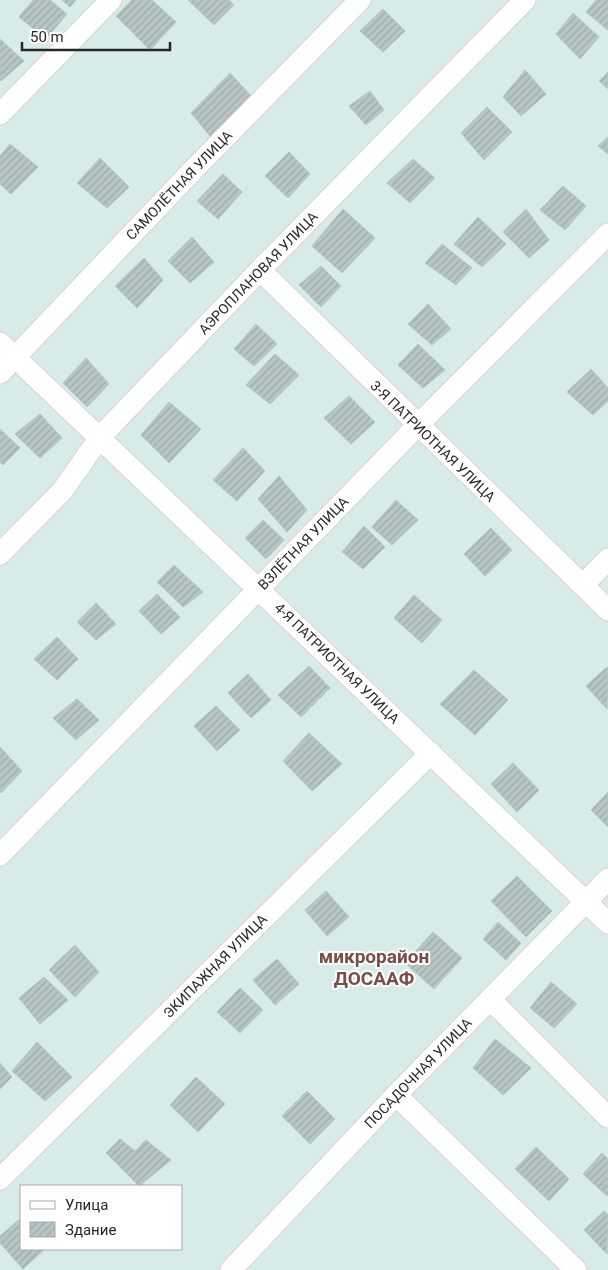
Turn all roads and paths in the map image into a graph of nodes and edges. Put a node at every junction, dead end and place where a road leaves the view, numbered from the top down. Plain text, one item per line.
1 (111, 0) edge
2 (360, 0) edge
3 (525, 0) edge
4 (0, 114) edge
5 (608, 234) edge
6 (260, 270) junction
7 (0, 343) edge
8 (15, 358) junction
9 (0, 373) edge
10 (418, 426) junction
11 (100, 437) junction
12 (0, 554) edge
13 (608, 559) edge
14 (583, 585) junction
15 (259, 588) junction
16 (608, 610) edge
17 (431, 753) junction
18 (0, 854) edge
19 (608, 879) edge
20 (586, 902) junction
21 (608, 923) edge
22 (490, 999) junction
23 (396, 1095) junction
24 (608, 1117) edge
25 (0, 1179) edge
26 (231, 1270) edge
27 (576, 1270) edge

1 - 4 street
2 - 8 street, САМОЛЁТНАЯ УЛИЦА
3 - 6 street, АЭРОПЛАНОВАЯ УЛИЦА
5 - 10 street, ВЗЛЁТНАЯ УЛИЦА
6 - 10 street, 3-Я ПАТРИОТНАЯ УЛИЦА
6 - 11 street, АЭРОПЛАНОВАЯ УЛИЦА
7 - 8 street, 4-Я ПАТРИОТНАЯ УЛИЦА
8 - 9 street, САМОЛЁТНАЯ УЛИЦА
8 - 11 street, 4-Я ПАТРИОТНАЯ УЛИЦА
10 - 14 street, 3-Я ПАТРИОТНАЯ УЛИЦА
10 - 15 street, ВЗЛЁТНАЯ УЛИЦА
11 - 12 street, АЭРОПЛАНОВАЯ УЛИЦА
11 - 15 street, 4-Я ПАТРИОТНАЯ УЛИЦА
13 - 14 street
14 - 16 street, 3-Я ПАТРИОТНАЯ УЛИЦА
15 - 17 street, 4-Я ПАТРИОТНАЯ УЛИЦА
15 - 18 street, ВЗЛЁТНАЯ УЛИЦА
17 - 20 street, 4-Я ПАТРИОТНАЯ УЛИЦА
17 - 25 street, ЭКИПАЖНАЯ УЛИЦА
19 - 20 street, ПОСАДОЧНАЯ УЛИЦА
20 - 21 street, 4-Я ПАТРИОТНАЯ УЛИЦА
20 - 22 street, ПОСАДОЧНАЯ УЛИЦА
22 - 23 street, ПОСАДОЧНАЯ УЛИЦА
22 - 24 street
23 - 26 street, ПОСАДОЧНАЯ УЛИЦА
23 - 27 street

